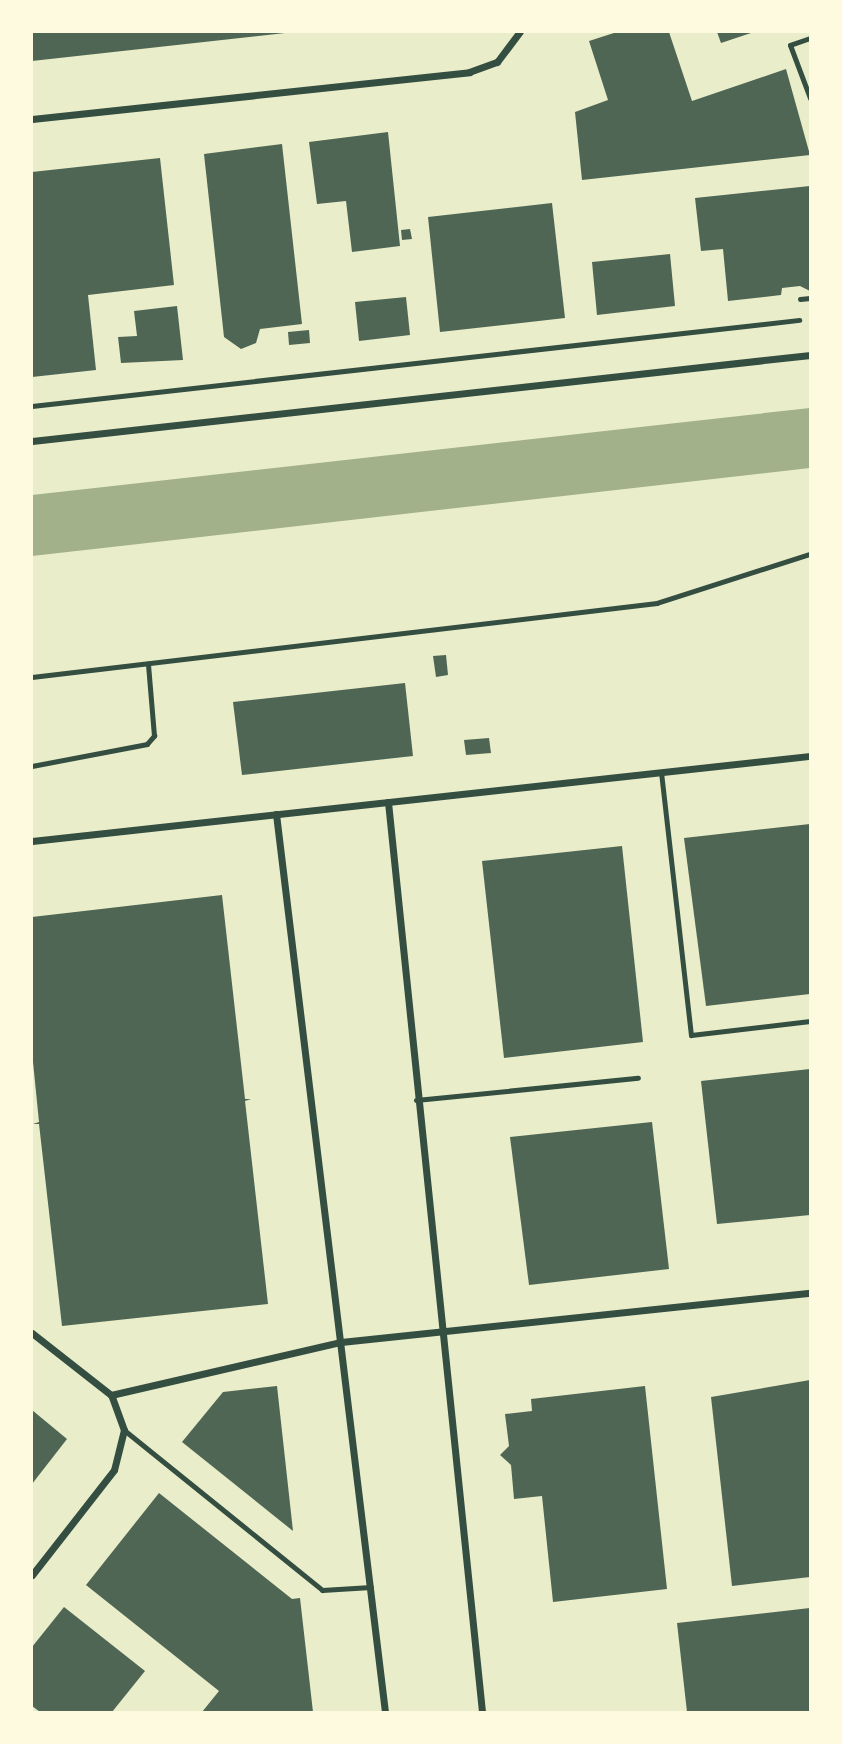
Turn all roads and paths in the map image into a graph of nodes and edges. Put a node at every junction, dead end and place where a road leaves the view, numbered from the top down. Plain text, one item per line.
1 (520, 32) edge
2 (810, 38) edge
3 (810, 98) edge
4 (32, 119) edge
5 (810, 298) edge
6 (800, 299) dead end
7 (810, 319) edge
8 (810, 355) edge
9 (32, 406) edge
10 (32, 442) edge
11 (810, 554) edge
12 (148, 664) junction
13 (32, 677) edge
14 (810, 756) edge
15 (32, 766) edge
16 (661, 772) junction
17 (388, 802) junction
18 (276, 814) junction
19 (32, 841) edge
20 (810, 1021) edge
21 (638, 1078) dead end
22 (416, 1100) junction
23 (810, 1293) edge
24 (32, 1332) edge
25 (441, 1334) junction
26 (341, 1342) junction
27 (111, 1395) junction
28 (124, 1430) junction
29 (32, 1575) edge
30 (371, 1587) junction
31 (385, 1713) edge
32 (482, 1713) edge

1 - 4 street
2 - 3 lane
5 - 6 lane
7 - 9 path
8 - 10 street
11 - 12 path
12 - 13 path
12 - 15 path
14 - 16 street
16 - 17 street
16 - 20 lane
17 - 18 street
17 - 22 street
18 - 19 street
18 - 26 street
21 - 22 lane
22 - 25 street
23 - 25 street
24 - 27 street
25 - 26 street
25 - 32 street
26 - 27 street
26 - 30 street
27 - 28 street
28 - 29 street
28 - 30 lane
30 - 31 street

